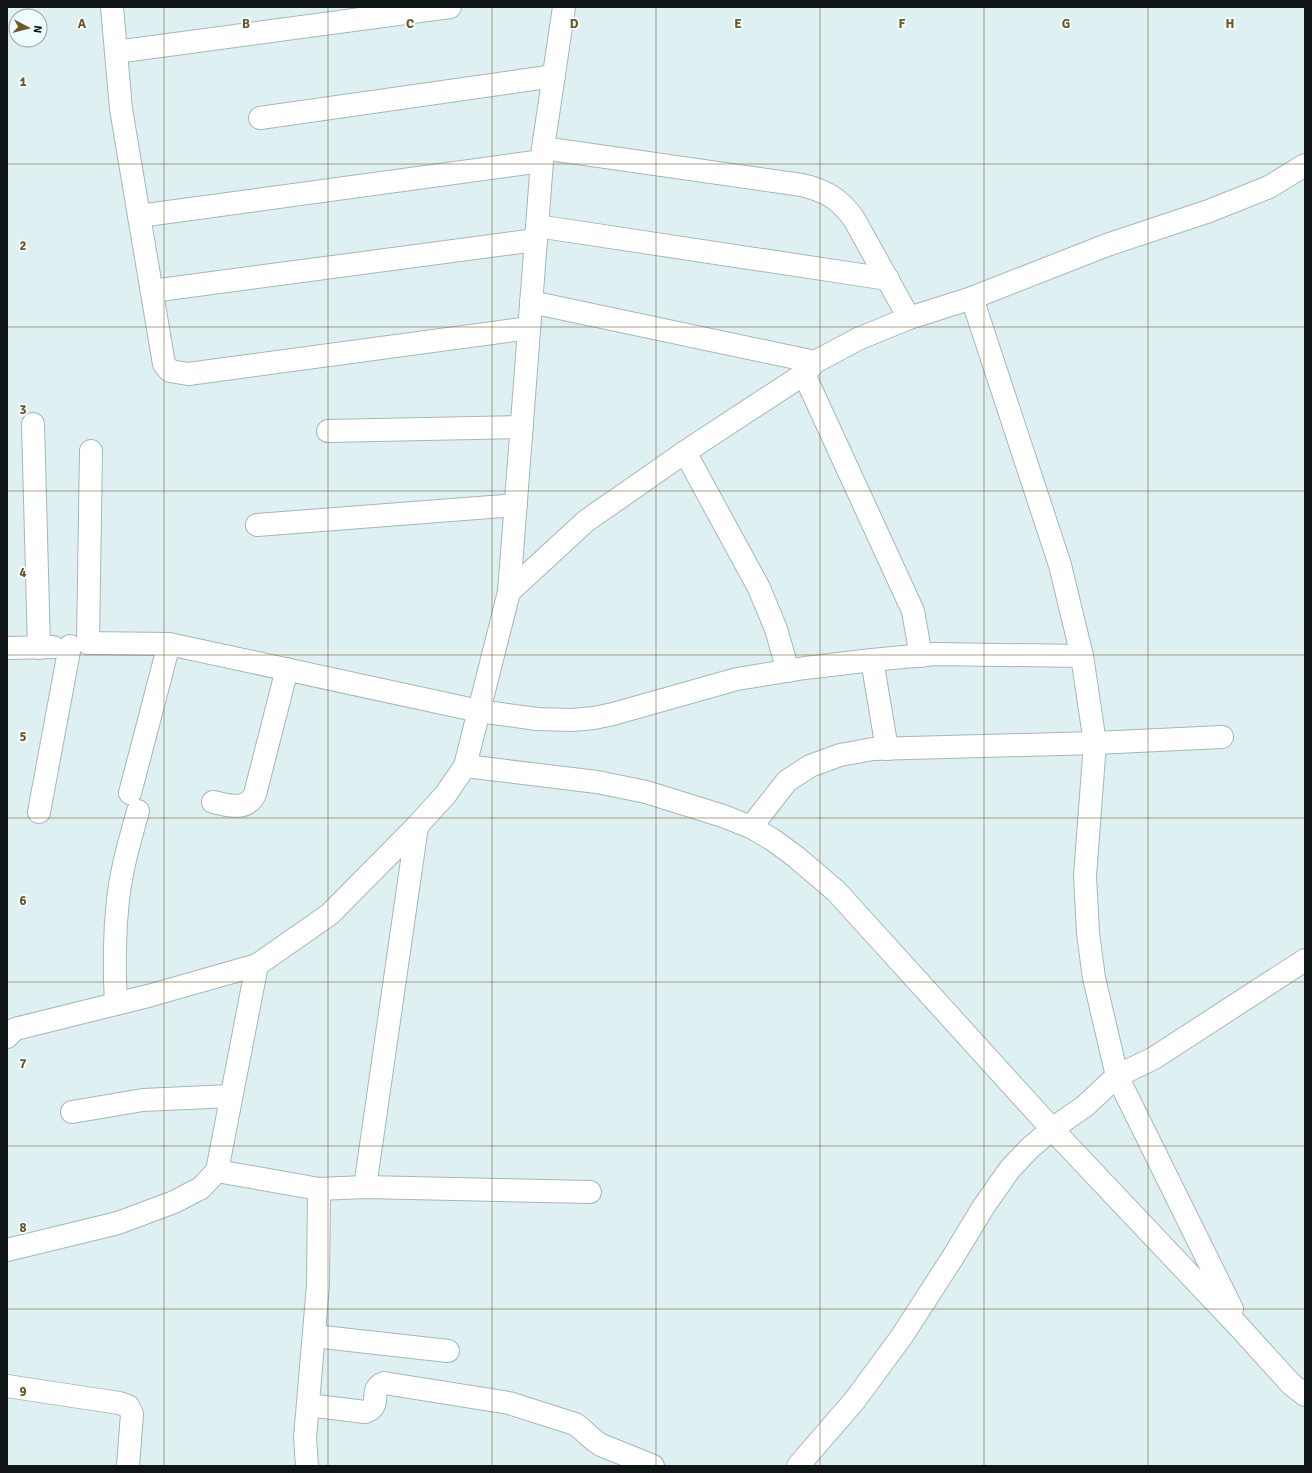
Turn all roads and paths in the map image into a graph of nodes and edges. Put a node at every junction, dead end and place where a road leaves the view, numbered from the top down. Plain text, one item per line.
1 (112, 7) edge
2 (450, 7) edge
3 (564, 7) edge
4 (116, 52) junction
5 (554, 76) junction
6 (260, 118) dead end
7 (543, 154) junction
8 (1305, 165) edge
9 (139, 216) junction
10 (536, 233) junction
11 (888, 279) junction
12 (152, 291) junction
13 (972, 298) junction
14 (531, 302) junction
15 (909, 318) junction
16 (529, 328) junction
17 (809, 368) junction
18 (33, 424) dead end
19 (522, 428) junction
20 (328, 431) dead end
21 (91, 451) dead end
22 (685, 452) junction
23 (516, 505) junction
24 (256, 525) dead end
25 (509, 592) junction
26 (79, 644) junction
27 (169, 644) junction
28 (7, 648) edge
29 (39, 648) junction
30 (921, 656) junction
31 (1082, 656) junction
32 (872, 660) junction
33 (287, 669) junction
34 (788, 671) junction
35 (479, 711) junction
36 (1222, 737) dead end
37 (1095, 743) junction
38 (887, 749) junction
39 (464, 766) junction
40 (213, 802) dead end
41 (39, 812) dead end
42 (417, 826) junction
43 (751, 827) junction
44 (1305, 960) edge
45 (257, 965) junction
46 (116, 1004) junction
47 (7, 1037) edge
48 (1117, 1076) junction
49 (231, 1096) junction
50 (72, 1112) dead end
51 (1052, 1129) junction
52 (217, 1171) junction
53 (365, 1188) junction
54 (319, 1189) junction
55 (590, 1192) dead end
56 (7, 1250) edge
57 (1242, 1330) junction
58 (314, 1336) junction
59 (448, 1351) dead end
60 (7, 1386) edge
61 (1305, 1395) edge
62 (308, 1405) junction
63 (128, 1466) edge
64 (307, 1466) edge
65 (652, 1466) edge
66 (798, 1466) edge

1 - 4 street
2 - 4 street
3 - 5 street
4 - 9 street
5 - 6 street
5 - 7 street
7 - 9 street
7 - 10 street
7 - 11 street
8 - 13 street
9 - 12 street
10 - 11 street
10 - 12 street
10 - 14 street
11 - 15 street
12 - 16 street
13 - 15 street
13 - 31 street
14 - 16 street
14 - 17 street
15 - 17 street
16 - 19 street
17 - 22 street
17 - 30 street
18 - 29 street
19 - 20 street
19 - 23 street
21 - 26 street
22 - 25 street
22 - 34 street
23 - 24 street
23 - 25 street
25 - 35 street
26 - 27 street
26 - 29 street
26 - 41 street
27 - 33 street
27 - 46 street
28 - 29 street
30 - 31 street
30 - 32 street
31 - 37 street
32 - 34 street
32 - 38 street
33 - 35 street
33 - 40 street
34 - 35 street
35 - 39 street
36 - 37 street
37 - 38 street
37 - 48 street
38 - 43 street
39 - 42 street
39 - 43 street
42 - 45 street
42 - 53 street
43 - 51 street
44 - 48 street
45 - 46 street
45 - 49 street
46 - 47 street
48 - 51 street
48 - 57 street
49 - 50 street
49 - 52 street
51 - 57 street
51 - 66 street
52 - 54 street
52 - 56 street
53 - 54 street
53 - 55 street
54 - 58 street
57 - 61 street
58 - 59 street
58 - 62 street
60 - 63 street
62 - 64 street
62 - 65 street

